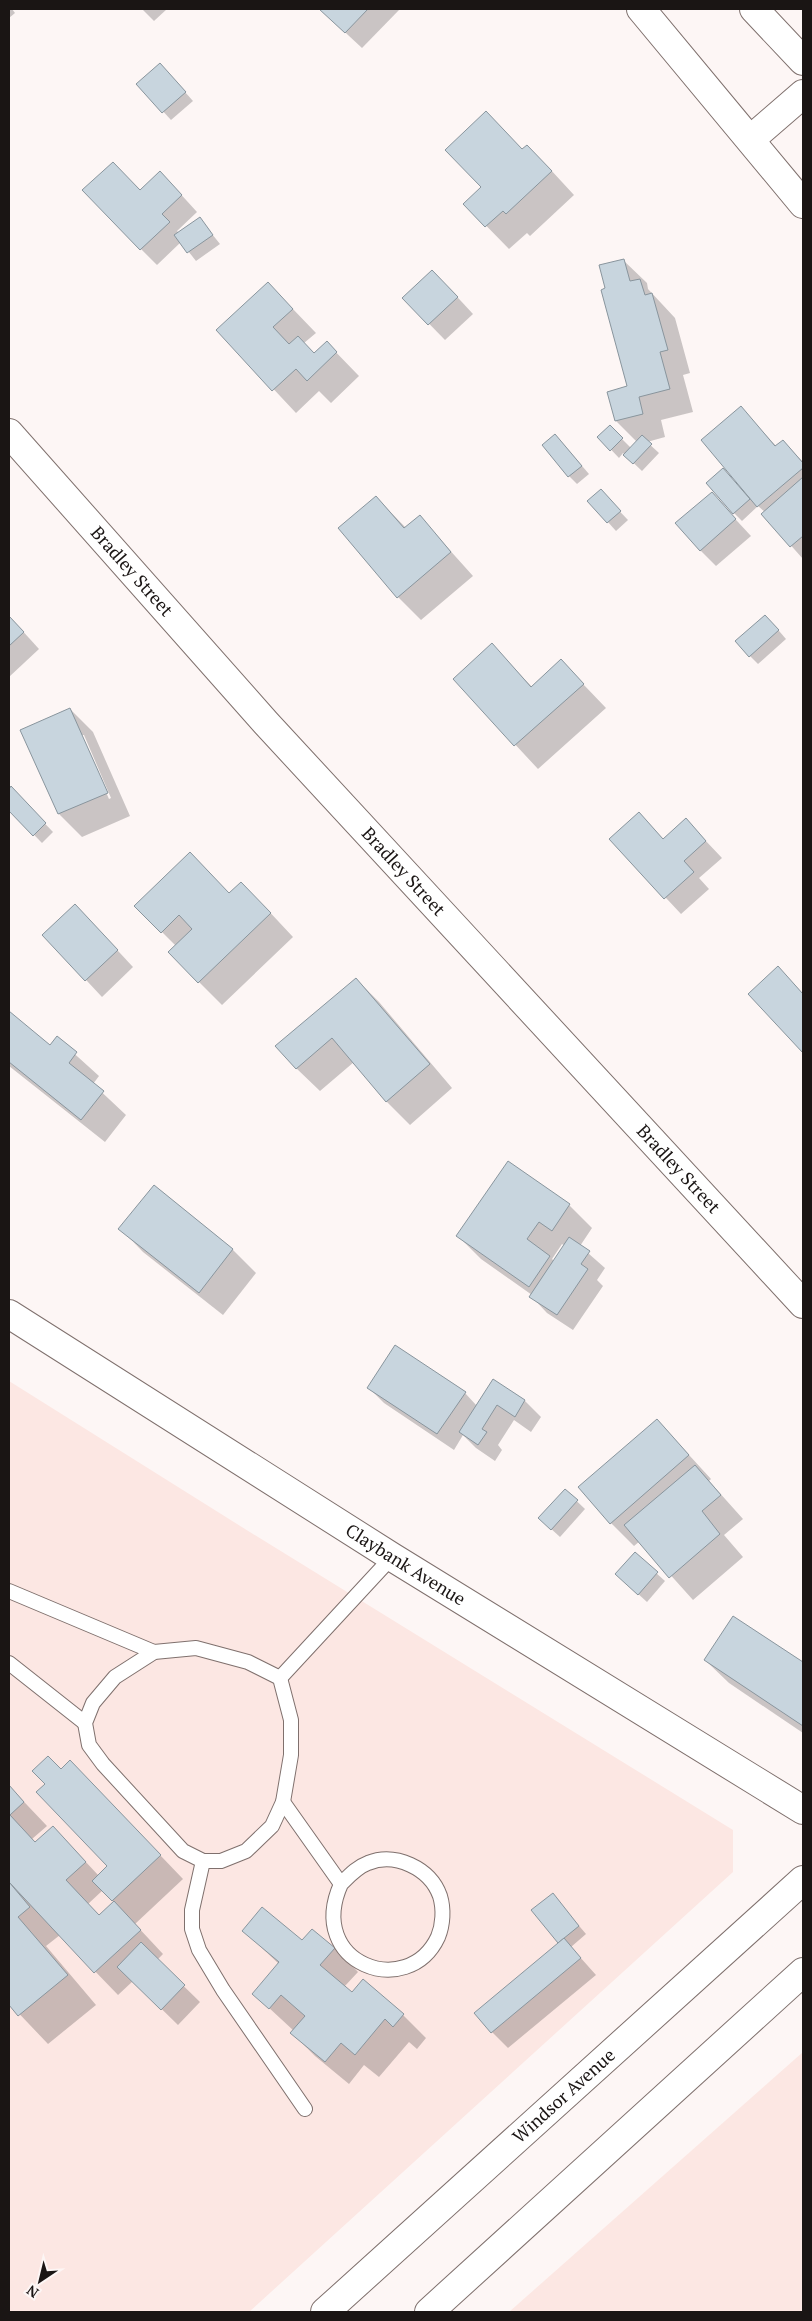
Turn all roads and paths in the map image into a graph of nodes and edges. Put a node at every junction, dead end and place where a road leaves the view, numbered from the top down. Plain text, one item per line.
1 (754, 9) edge
2 (645, 10) edge
3 (803, 61) edge
4 (803, 94) edge
5 (751, 139) junction
6 (803, 204) edge
7 (9, 433) edge
8 (803, 1304) edge
9 (9, 1314) edge
10 (392, 1557) junction
11 (9, 1591) edge
12 (154, 1652) junction
13 (9, 1663) edge
14 (280, 1678) junction
15 (85, 1723) junction
16 (283, 1802) junction
17 (803, 1810) edge
18 (203, 1861) junction
19 (803, 1880) edge
20 (341, 1884) junction
21 (803, 1972) edge
22 (305, 2109) dead end
23 (325, 2312) edge
24 (429, 2312) edge

1 - 3 main road
2 - 5 main road
4 - 5 main road
5 - 6 main road
7 - 8 main road, Bradley Street
9 - 10 main road, Claybank Avenue
10 - 14 lane
10 - 17 main road, Claybank Avenue
11 - 12 lane
12 - 14 lane
12 - 15 lane
13 - 15 lane
14 - 16 lane
15 - 18 lane
16 - 18 lane
16 - 20 lane
18 - 22 lane
19 - 23 main road, Windsor Avenue
20 - 20 lane
21 - 24 main road

